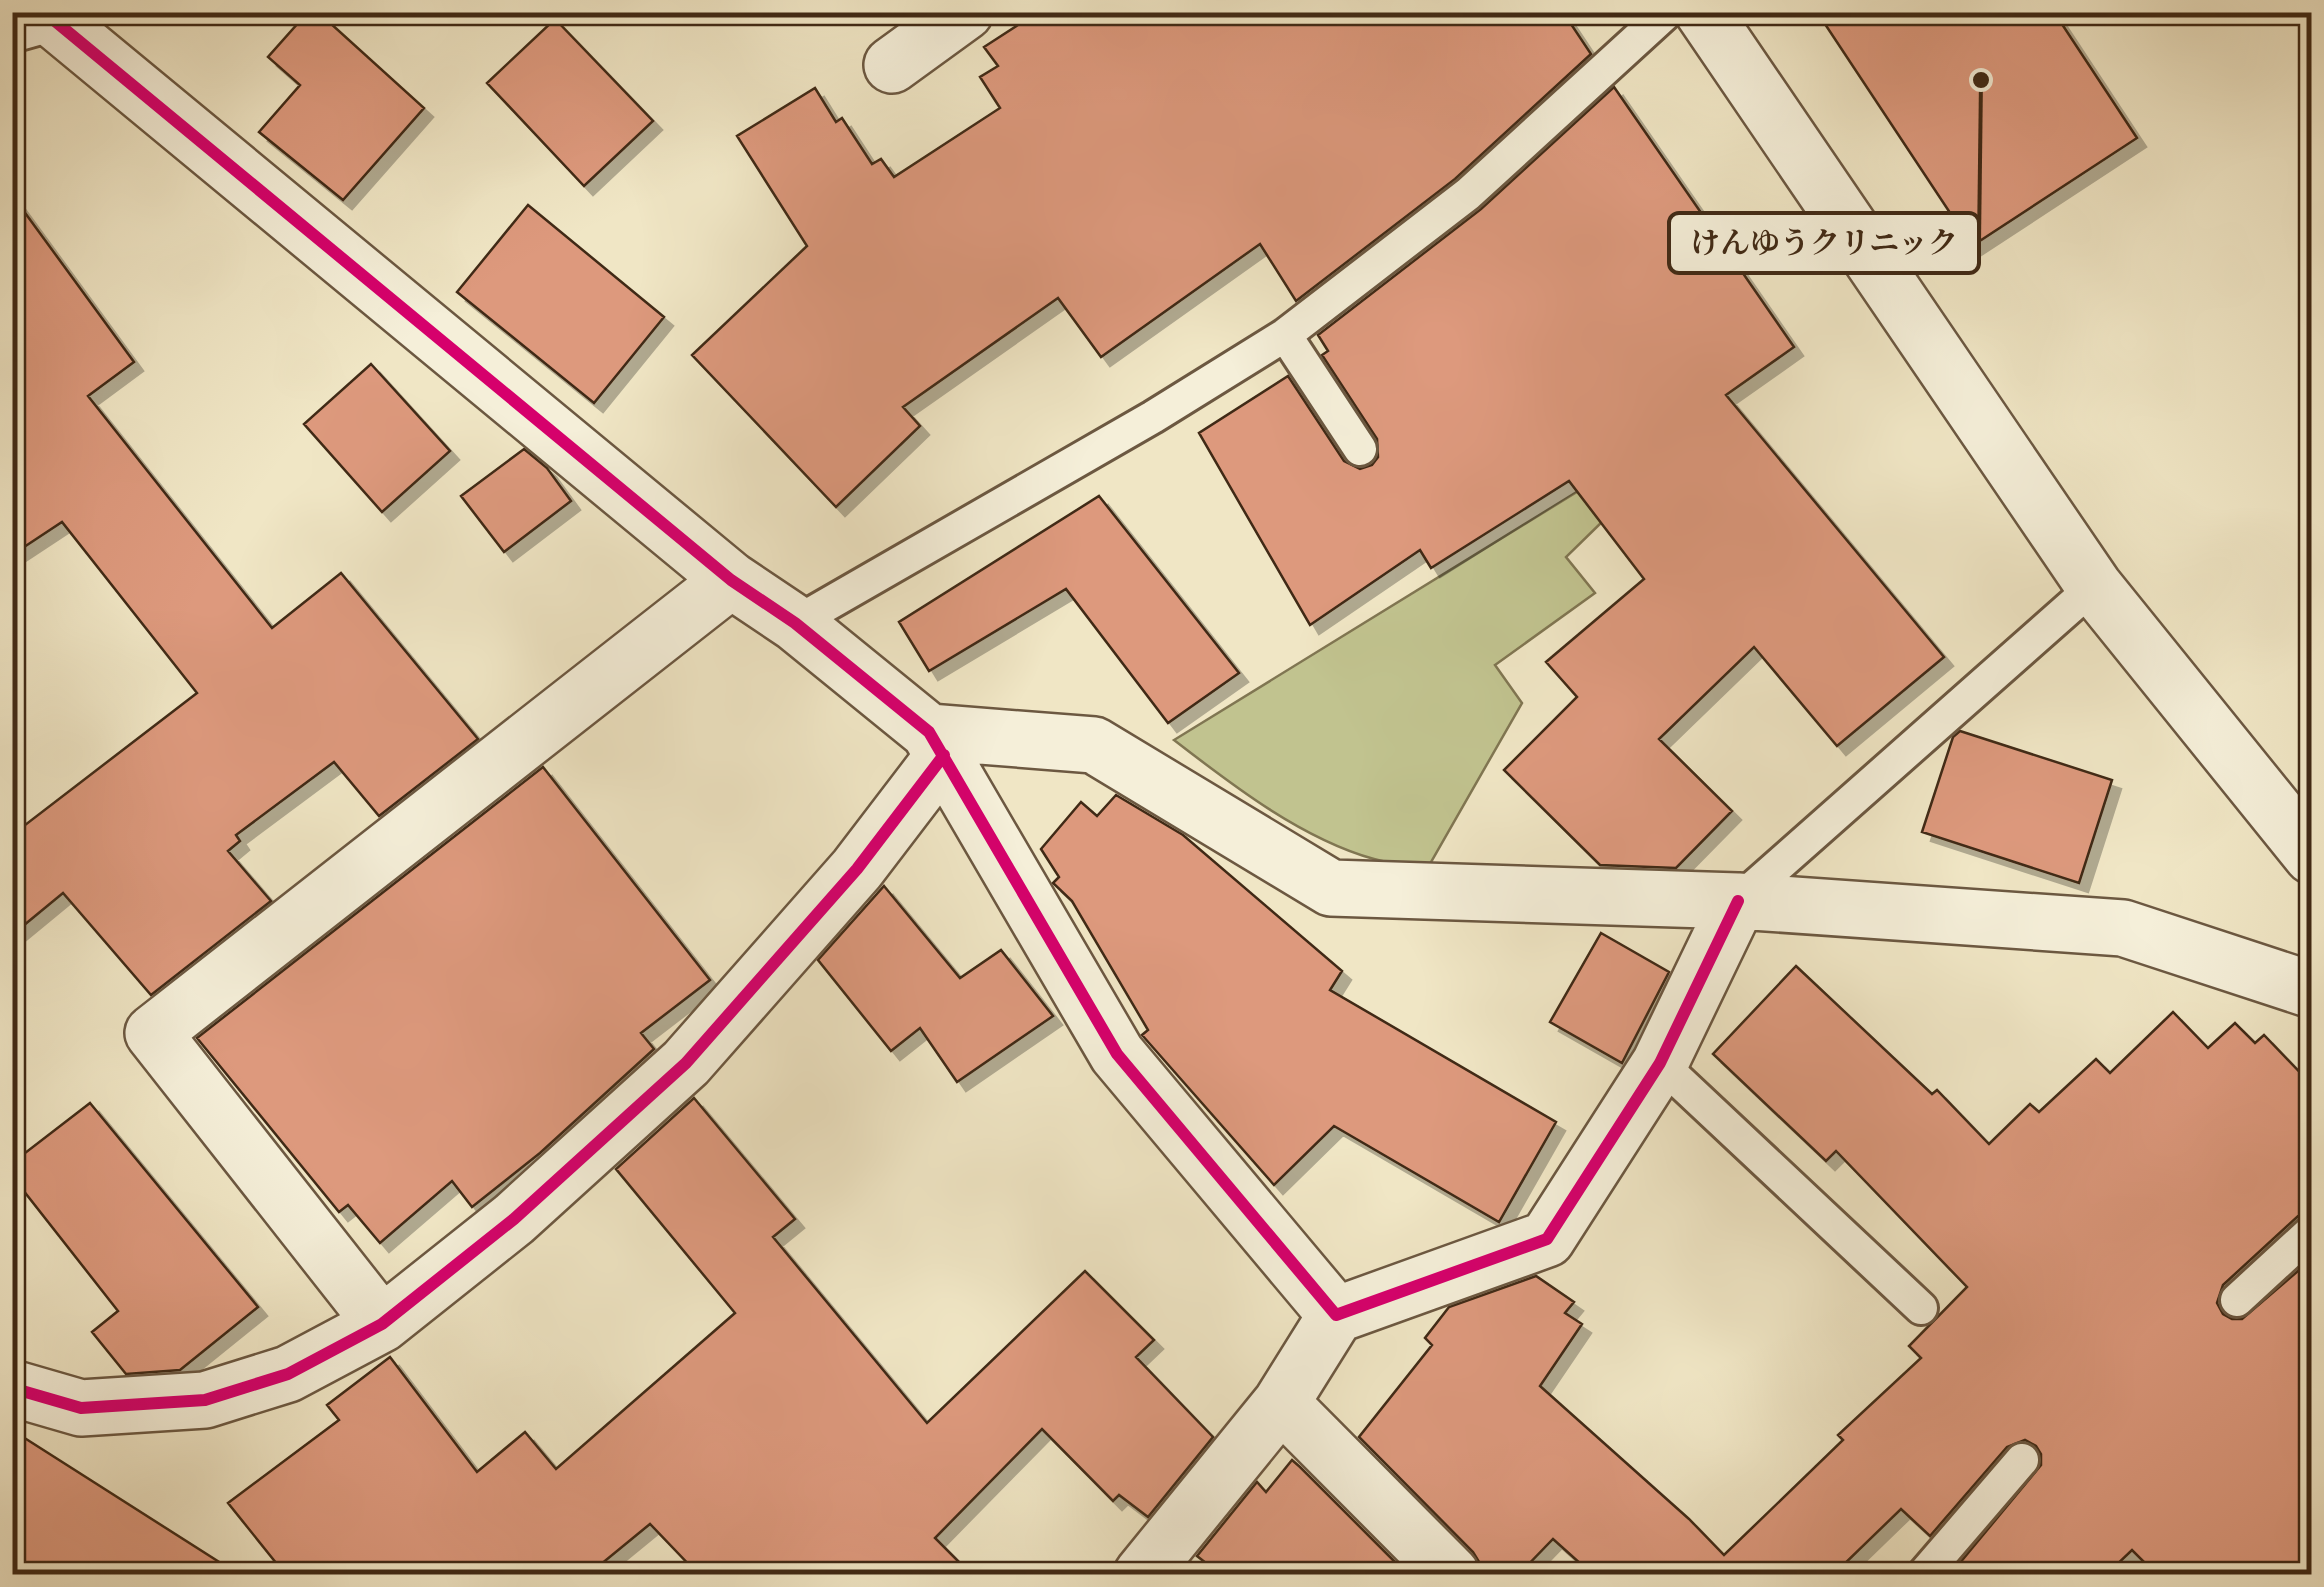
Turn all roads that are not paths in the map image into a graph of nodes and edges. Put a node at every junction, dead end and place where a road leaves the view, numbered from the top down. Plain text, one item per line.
1 (964, 12) edge
2 (1667, 12) edge
3 (1703, 12) edge
4 (38, 24) edge
5 (892, 65) dead end
6 (1286, 335) junction
7 (1360, 449) dead end
8 (731, 580) junction
9 (2094, 586) junction
10 (795, 623) junction
11 (936, 744) junction
12 (2312, 856) edge
13 (1738, 901) junction
14 (2312, 990) edge
15 (1660, 1063) junction
16 (2312, 1230) edge
17 (2237, 1300) dead end
18 (1921, 1308) dead end
19 (1336, 1315) junction
20 (382, 1324) junction
21 (12, 1388) edge
22 (1281, 1404) junction
23 (2022, 1460) dead end
24 (1142, 1574) edge
25 (1450, 1574) edge
26 (1924, 1574) edge

1 - 5 street
2 - 6 lane
3 - 9 street
4 - 8 street
6 - 7 lane
6 - 10 lane
8 - 10 street
8 - 20 street
9 - 12 street
9 - 13 lane
10 - 11 street
11 - 13 street
11 - 19 street
11 - 20 street
13 - 14 street
13 - 15 street
15 - 18 lane
15 - 19 street
16 - 17 lane
19 - 22 street
20 - 21 street
22 - 24 street
22 - 25 street
23 - 26 lane

